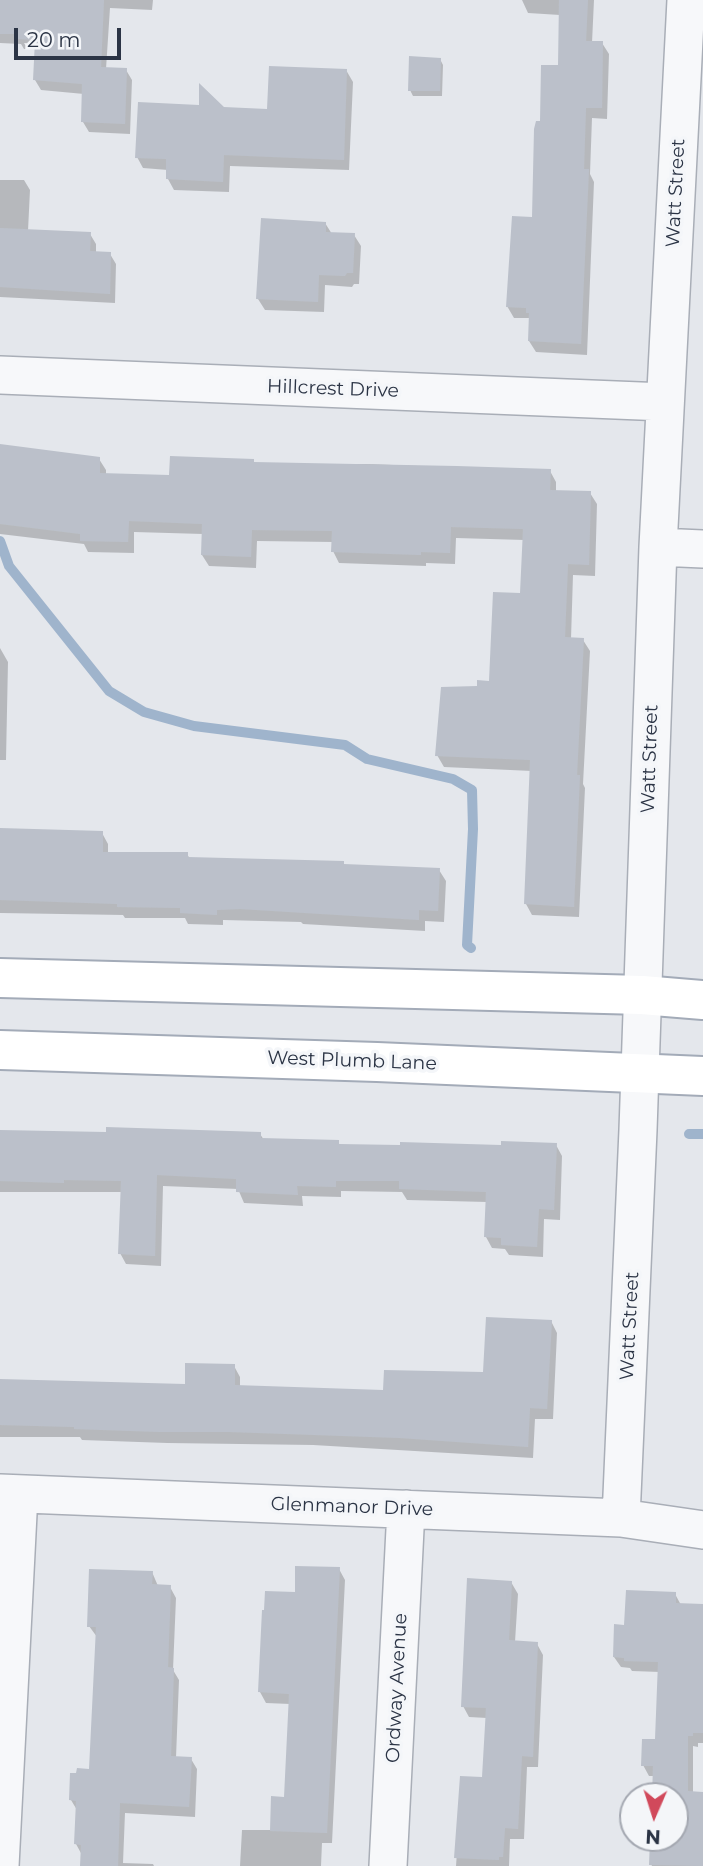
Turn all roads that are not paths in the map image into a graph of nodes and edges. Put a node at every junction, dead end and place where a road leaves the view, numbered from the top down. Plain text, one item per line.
1 (686, 0) edge
2 (0, 375) edge
3 (665, 402) junction
4 (658, 547) junction
5 (703, 549) edge
6 (0, 978) edge
7 (642, 995) junction
8 (703, 1000) edge
9 (0, 1050) edge
10 (639, 1072) junction
11 (703, 1076) edge
12 (10, 1493) edge
13 (406, 1509) junction
14 (621, 1518) junction
15 (703, 1530) edge
16 (0, 1866) edge
17 (388, 1866) edge

1 - 3 street, Watt Street
2 - 3 street, Hillcrest Drive
3 - 4 street, Watt Street
4 - 5 street
4 - 7 street, Watt Street
6 - 7 main road
7 - 8 main road
7 - 10 street, Watt Street
9 - 10 main road, West Plumb Lane
10 - 11 main road, West Plumb Lane
10 - 14 street, Watt Street
12 - 13 street, Glenmanor Drive
12 - 16 street
13 - 14 street, Glenmanor Drive
13 - 17 street, Ordway Avenue
14 - 15 street, Glenmanor Drive

